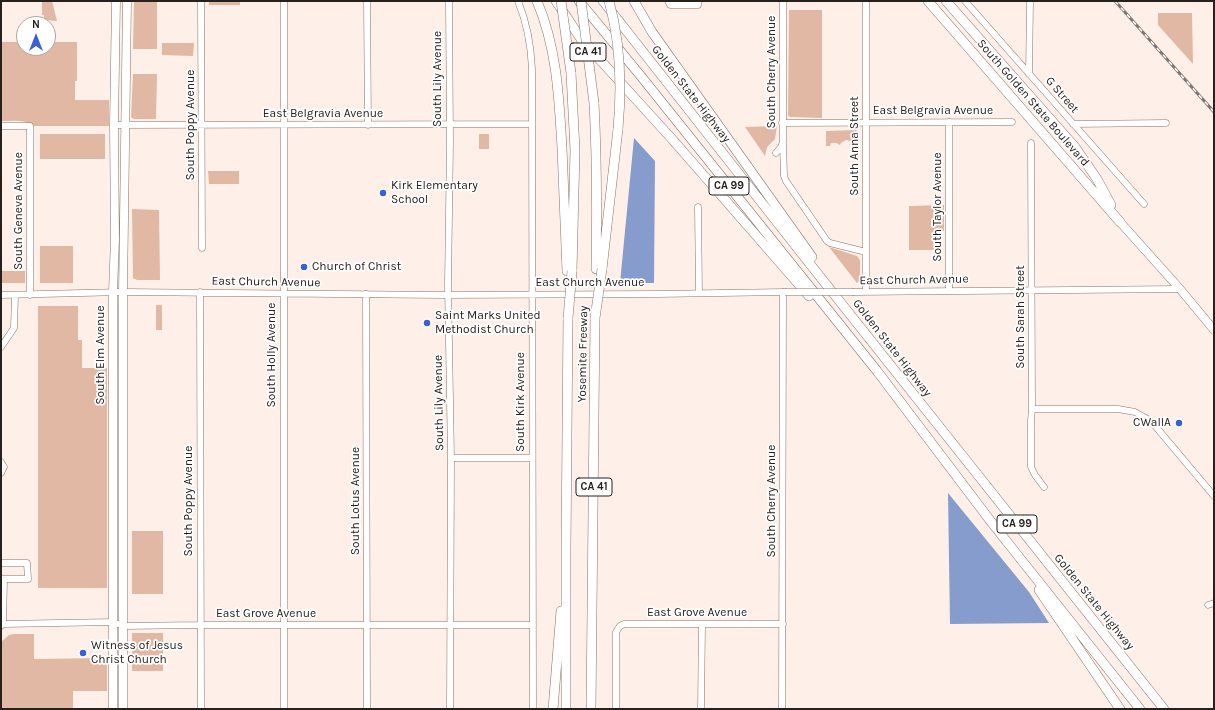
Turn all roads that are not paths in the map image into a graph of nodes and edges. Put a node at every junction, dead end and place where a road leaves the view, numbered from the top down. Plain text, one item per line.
1 (116, 1) edge
2 (127, 1) edge
3 (201, 1) edge
4 (284, 1) edge
5 (367, 1) edge
6 (449, 1) edge
7 (518, 1) edge
8 (537, 1) edge
9 (556, 1) edge
10 (561, 1) edge
11 (580, 1) edge
12 (603, 1) edge
13 (609, 1) edge
14 (634, 1) edge
15 (698, 1) edge
16 (783, 1) edge
17 (866, 1) edge
18 (928, 1) edge
19 (946, 1) edge
20 (965, 1) edge
21 (1030, 1) edge
22 (669, 3) edge
23 (1029, 74) junction
24 (948, 122) junction
25 (1012, 122) dead end
26 (782, 123) junction
27 (866, 123) junction
28 (1166, 123) dead end
29 (532, 124) junction
30 (1073, 124) junction
31 (114, 125) junction
32 (126, 125) junction
33 (202, 125) junction
34 (284, 125) junction
35 (368, 125) junction
36 (450, 125) junction
37 (1, 126) edge
38 (783, 142) junction
39 (1031, 143) dead end
40 (776, 153) dead end
41 (1144, 204) dead end
42 (698, 207) dead end
43 (1120, 222) junction
44 (202, 248) dead end
45 (866, 252) junction
46 (599, 269) junction
47 (569, 271) junction
48 (1180, 289) junction
49 (1032, 290) junction
50 (949, 291) junction
51 (112, 292) junction
52 (123, 292) junction
53 (200, 292) junction
54 (784, 292) junction
55 (866, 292) junction
56 (283, 293) junction
57 (699, 293) junction
58 (366, 294) junction
59 (532, 294) junction
60 (1, 295) edge
61 (15, 295) junction
62 (30, 295) junction
63 (449, 295) junction
64 (1214, 330) edge
65 (1, 347) edge
66 (889, 364) junction
67 (877, 371) junction
68 (1032, 409) junction
69 (451, 458) junction
70 (532, 458) junction
71 (1, 462) edge
72 (1, 473) edge
73 (1044, 487) dead end
74 (1214, 496) edge
75 (992, 523) junction
76 (566, 548) junction
77 (1, 563) edge
78 (2, 579) edge
79 (593, 587) junction
80 (113, 622) junction
81 (702, 624) junction
82 (783, 624) junction
83 (2, 625) edge
84 (201, 625) junction
85 (284, 625) junction
86 (367, 625) junction
87 (451, 625) junction
88 (533, 625) junction
89 (123, 626) junction
90 (1145, 685) junction
91 (113, 709) edge
92 (123, 709) edge
93 (201, 709) edge
94 (284, 709) edge
95 (367, 709) edge
96 (450, 709) edge
97 (533, 709) edge
98 (553, 709) edge
99 (566, 709) edge
100 (591, 709) edge
101 (597, 709) edge
102 (616, 709) edge
103 (701, 709) edge
104 (782, 709) edge
105 (1120, 709) edge
106 (1140, 709) edge
107 (1164, 709) edge
108 (1168, 709) edge

1 - 31 main road, South Elm Avenue
2 - 32 main road, South Elm Avenue
3 - 33 street, South Poppy Avenue
4 - 34 street, South Holly Avenue
5 - 35 street
6 - 36 street, South Lily Avenue
7 - 29 street, South Kirk Avenue
8 - 47 highway
9 - 67 highway
10 - 47 highway, Yosemite Freeway / CA 41, bridge
11 - 46 highway, Yosemite Freeway / CA 41, bridge
11 - 67 highway, CA 99
12 - 66 highway, Golden State Highway / CA 99
13 - 46 highway, bridge
14 - 66 highway
15 - 22 street
16 - 26 street, South Cherry Avenue
17 - 27 street, South Anna Street
18 - 43 highway, South Golden State Boulevard
19 - 43 highway, South Golden State Boulevard
20 - 23 street, G Street
21 - 23 street
23 - 30 street, G Street
24 - 25 street, East Belgravia Avenue
24 - 27 street, East Belgravia Avenue
24 - 50 street, South Taylor Avenue
26 - 27 street, East Belgravia Avenue
26 - 38 street, South Cherry Avenue
27 - 45 street, South Anna Street
28 - 30 street
29 - 36 street, East Belgravia Avenue
29 - 59 street, South Kirk Avenue
30 - 41 street, G Street
31 - 32 street, East Belgravia Avenue
31 - 51 main road, South Elm Avenue
32 - 33 street, East Belgravia Avenue
32 - 52 main road, South Elm Avenue
33 - 34 street, East Belgravia Avenue
33 - 44 street, South Poppy Avenue
34 - 35 street, East Belgravia Avenue
34 - 56 street, South Holly Avenue
35 - 36 street, East Belgravia Avenue
36 - 63 street, South Lily Avenue
37 - 62 street, South Geneva Avenue
38 - 40 street, South Cherry Avenue
38 - 45 street, South Cherry Avenue
39 - 49 street, South Sarah Street
42 - 57 street
43 - 48 main road, South Golden State Boulevard
45 - 55 street, South Anna Street
46 - 79 highway, Yosemite Freeway / CA 41, bridge
47 - 76 highway, Yosemite Freeway / CA 41, bridge
48 - 49 street, East Church Avenue
48 - 64 main road, South Golden State Boulevard
49 - 50 street, East Church Avenue
49 - 68 street, South Sarah Street
50 - 55 street, East Church Avenue
51 - 52 street, East Church Avenue
51 - 62 street, East Church Avenue
51 - 80 main road, South Elm Avenue
52 - 53 street, East Church Avenue
52 - 89 main road, South Elm Avenue
53 - 56 street, East Church Avenue
53 - 84 street, South Poppy Avenue
54 - 55 street, East Church Avenue, bridge
54 - 57 street, East Church Avenue
54 - 82 street, South Cherry Avenue
56 - 58 street, East Church Avenue
56 - 85 street, South Holly Avenue
57 - 59 street, East Church Avenue
58 - 63 street, East Church Avenue
58 - 86 street, South Lotus Avenue
59 - 63 street, East Church Avenue
59 - 70 street, South Kirk Avenue
60 - 61 street, East Church Avenue
61 - 62 street, East Church Avenue
61 - 65 street
63 - 69 street, South Lily Avenue
66 - 90 highway, Golden State Highway / CA 99
67 - 75 highway, CA 99
68 - 73 street, South Sarah Street
68 - 74 street
69 - 70 street
69 - 87 street, South Lily Avenue
70 - 88 street, South Kirk Avenue
71 - 72 street
75 - 105 highway
75 - 106 highway, CA 99
76 - 98 highway
76 - 99 highway, Yosemite Freeway / CA 41
77 - 78 street
78 - 83 street
79 - 100 highway, Yosemite Freeway / CA 41
79 - 101 highway
80 - 83 street, East Grove Avenue
80 - 89 street, East Grove Avenue
80 - 91 main road, South Elm Avenue
81 - 82 street, East Grove Avenue
81 - 102 street, East Grove Avenue
81 - 103 street
82 - 104 street, South Cherry Avenue
84 - 85 street, East Grove Avenue
84 - 89 street, East Grove Avenue
84 - 93 street, South Poppy Avenue
85 - 86 street, East Grove Avenue
85 - 94 street, South Holly Avenue
86 - 87 street, East Grove Avenue
86 - 95 street, South Lotus Avenue
87 - 88 street, East Grove Avenue
87 - 96 street, South Lily Avenue
88 - 97 street, South Kirk Avenue
89 - 92 main road, South Elm Avenue
90 - 107 highway, Golden State Highway / CA 99
90 - 108 highway

